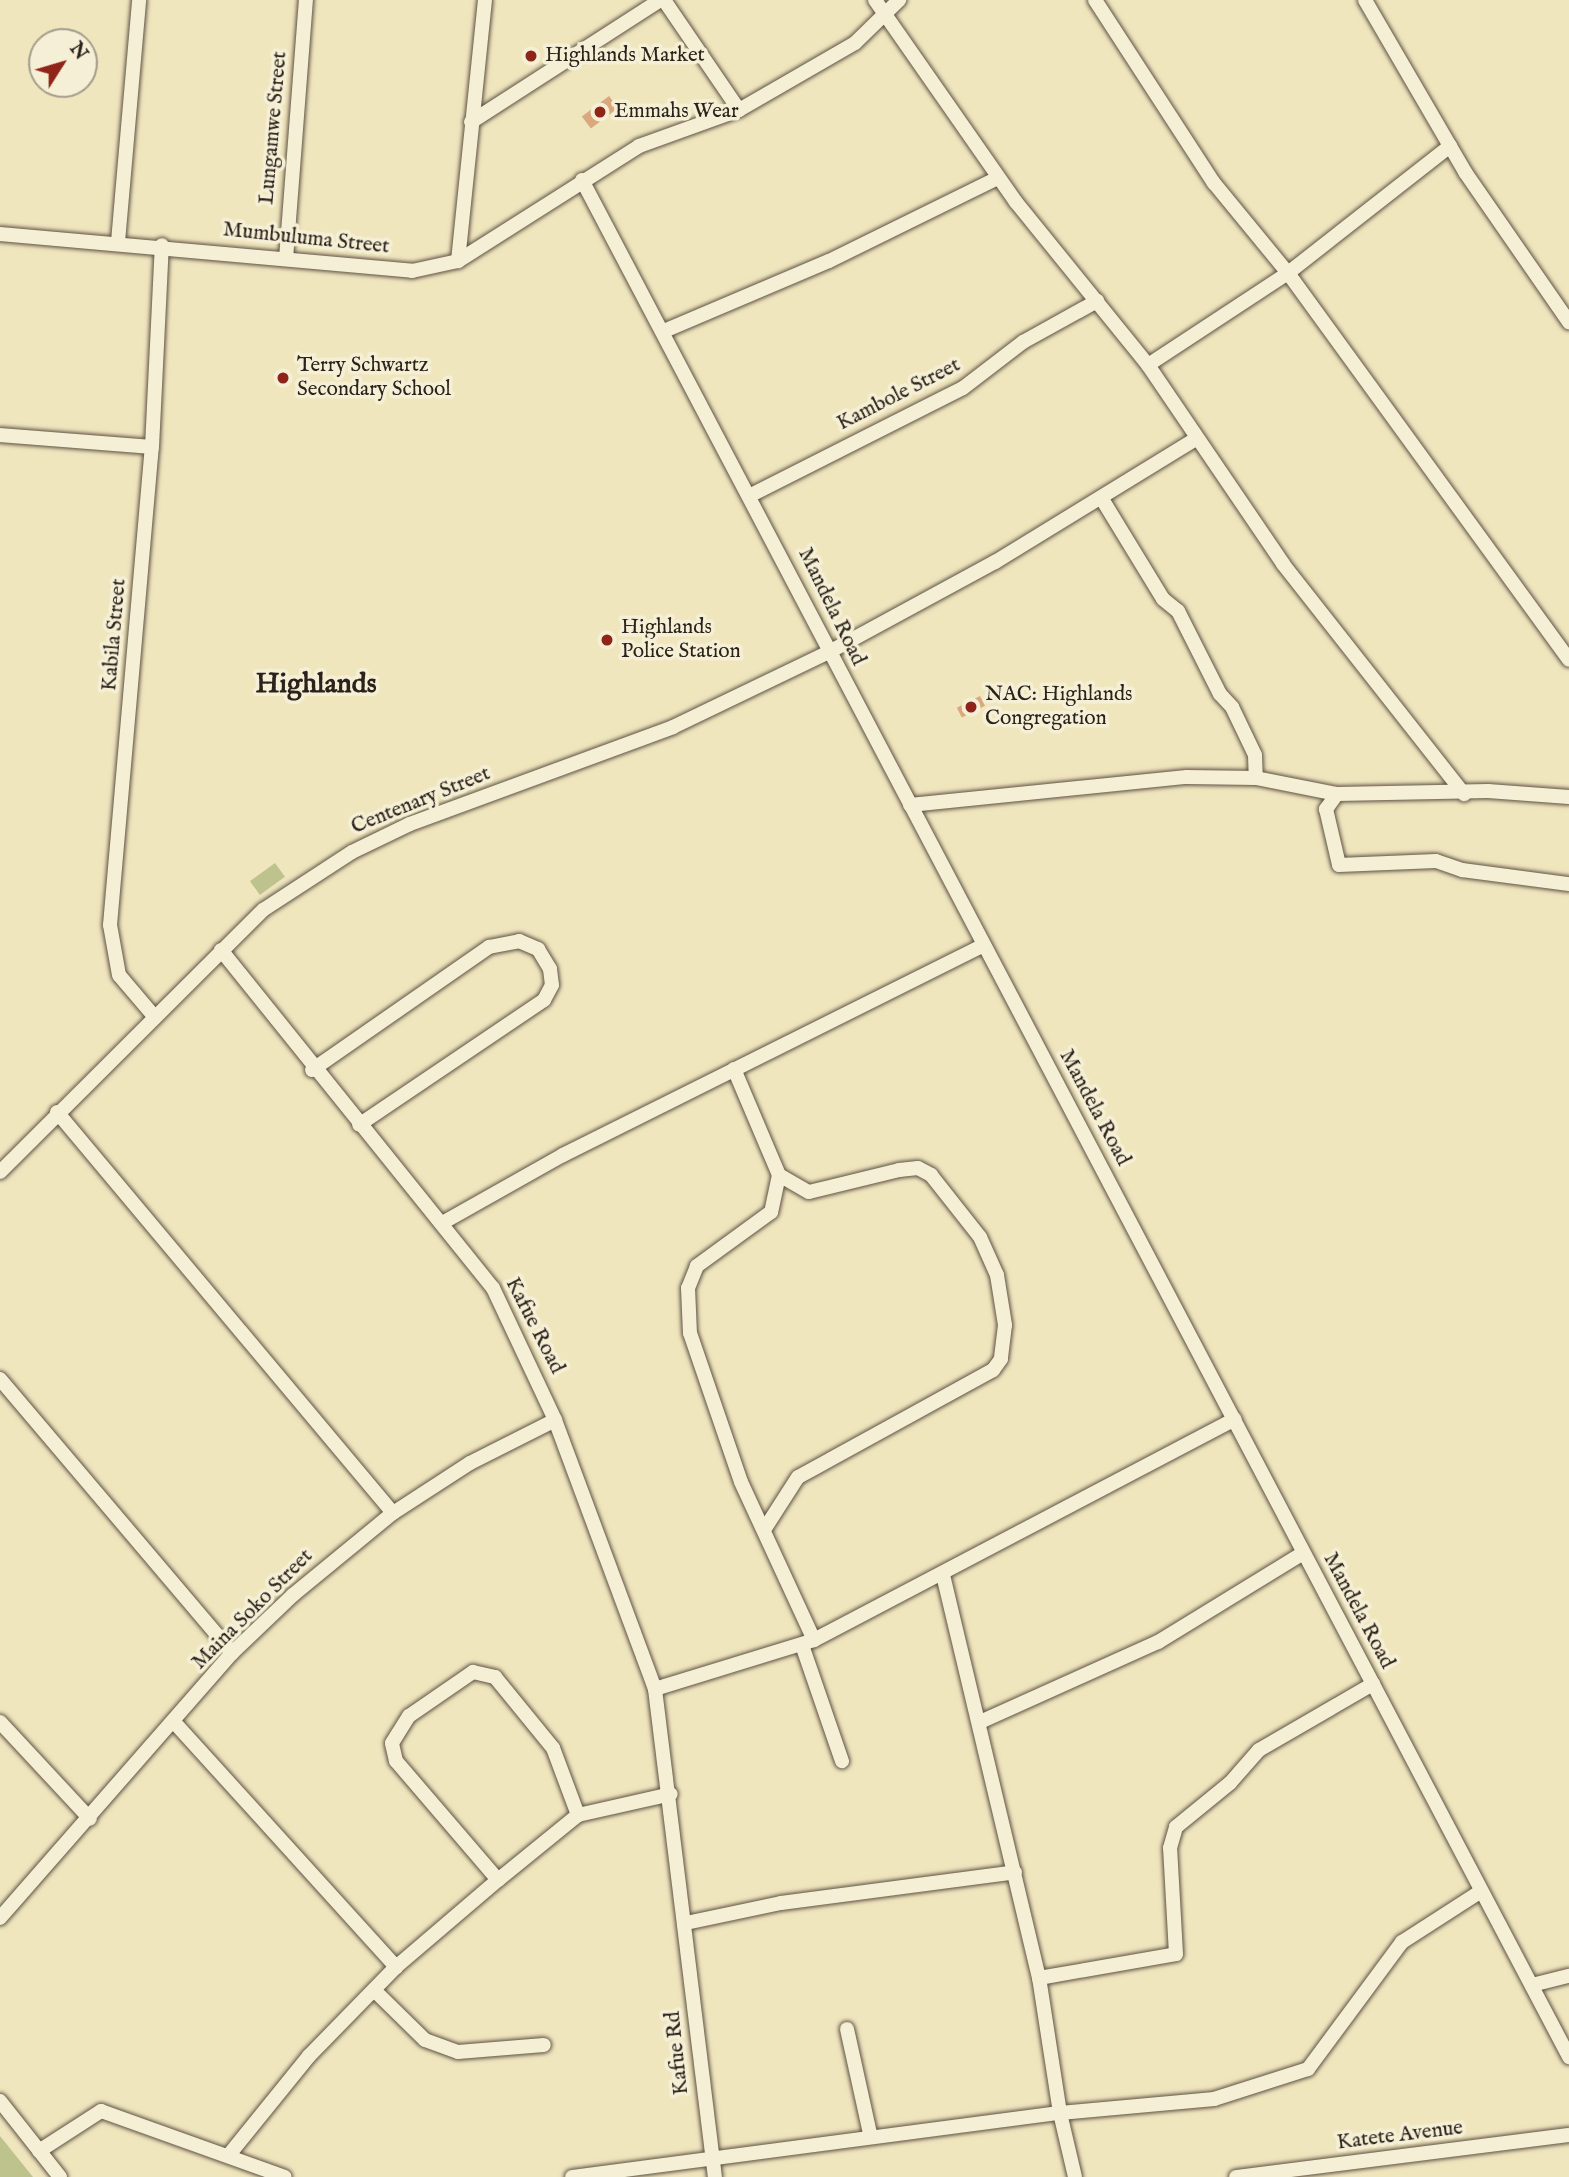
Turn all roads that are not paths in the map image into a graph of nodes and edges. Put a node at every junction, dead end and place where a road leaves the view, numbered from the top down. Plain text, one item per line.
1 (139, 0) edge
2 (306, 0) edge
3 (485, 0) edge
4 (662, 0) edge
5 (899, 0) edge
6 (1095, 0) edge
7 (1365, 0) edge
8 (879, 6) edge
9 (739, 110) junction
10 (471, 122) junction
11 (1450, 146) junction
12 (998, 178) junction
13 (582, 180) junction
14 (0, 234) edge
15 (118, 242) junction
16 (162, 245) junction
17 (286, 259) junction
18 (458, 261) junction
19 (1288, 273) junction
20 (1097, 301) junction
21 (1569, 322) edge
22 (664, 331) junction
23 (1148, 365) junction
24 (0, 435) edge
25 (1196, 439) junction
26 (152, 447) junction
27 (751, 495) junction
28 (1102, 499) junction
29 (829, 652) junction
30 (1569, 660) edge
31 (1256, 778) junction
32 (1337, 794) junction
33 (1464, 794) junction
34 (1569, 797) edge
35 (910, 805) junction
36 (1569, 884) edge
37 (984, 946) junction
38 (221, 950) junction
39 (153, 1015) junction
40 (734, 1069) junction
41 (312, 1070) junction
42 (57, 1112) junction
43 (359, 1125) junction
44 (0, 1172) edge
45 (779, 1175) junction
46 (444, 1222) junction
47 (0, 1379) edge
48 (1235, 1419) junction
49 (555, 1420) junction
50 (393, 1513) junction
51 (764, 1530) junction
52 (1303, 1553) junction
53 (943, 1574) junction
54 (808, 1642) junction
55 (232, 1653) junction
56 (1373, 1684) junction
57 (655, 1689) junction
58 (0, 1722) edge
59 (174, 1722) junction
60 (980, 1722) junction
61 (842, 1761) dead end
62 (671, 1794) junction
63 (578, 1815) junction
64 (90, 1819) junction
65 (1015, 1872) junction
66 (498, 1880) junction
67 (1481, 1891) junction
68 (0, 1919) edge
69 (686, 1923) junction
70 (396, 1967) junction
71 (1569, 1976) edge
72 (1039, 1978) junction
73 (1532, 1985) junction
74 (374, 1990) junction
75 (847, 2029) dead end
76 (544, 2045) dead end
77 (1569, 2057) edge
78 (0, 2101) edge
79 (1060, 2113) junction
80 (870, 2134) junction
81 (1569, 2135) edge
82 (39, 2151) junction
83 (228, 2156) junction
84 (713, 2170) edge
85 (60, 2177) edge
86 (285, 2177) edge
87 (572, 2177) edge
88 (1075, 2177) edge
89 (1236, 2177) edge

1 - 15 street
2 - 17 street, Lungamwe Street
3 - 10 street
4 - 9 street
4 - 10 street
5 - 8 street, Mumbuluma Street
6 - 19 street
7 - 11 street
8 - 9 street, Mumbuluma Street
8 - 12 street
9 - 13 street, Mumbuluma Street
10 - 18 street
11 - 19 street
11 - 21 street
12 - 20 street
12 - 22 street
13 - 18 street, Mumbuluma Street
13 - 22 street, Mandela Road
14 - 15 street, Mumbuluma Street
15 - 16 street, Mumbuluma Street
16 - 17 street, Mumbuluma Street
16 - 26 street, Kabila Street
17 - 18 street, Mumbuluma Street
19 - 23 street
19 - 30 street
20 - 23 street
20 - 27 street, Kambole Street
22 - 27 street, Mandela Road
23 - 25 street
24 - 26 street
25 - 28 street, Centenary Street
25 - 33 street
26 - 39 street, Kabila Street
27 - 29 street, Mandela Road
28 - 29 street, Centenary Street
28 - 31 street
29 - 35 street, Mandela Road
29 - 38 street, Centenary Street
31 - 32 street
31 - 35 street
32 - 33 street
32 - 36 street
33 - 34 street
35 - 37 street, Mandela Road
37 - 40 street
37 - 48 street, Mandela Road
38 - 39 street, Centenary Street
38 - 41 street, Kafue Road
39 - 42 street, Centenary Street
40 - 45 street
40 - 46 street
41 - 43 street, Kafue Road
41 - 43 street
42 - 44 street, Centenary Street
42 - 50 street
43 - 46 street, Kafue Road
45 - 51 street
45 - 51 street
46 - 49 street, Kafue Road
47 - 55 street
48 - 52 street, Mandela Road
48 - 53 street
49 - 50 street, Maina Soko Street
49 - 57 street, Kafue Road
50 - 55 street, Maina Soko Street
51 - 54 street
52 - 56 street, Mandela Road
52 - 60 street
53 - 54 street
53 - 60 street
54 - 57 street
54 - 61 street
55 - 59 street, Maina Soko Street
56 - 67 street, Mandela Road
56 - 72 street
57 - 62 street, Kafue Road
58 - 64 street
59 - 64 street, Maina Soko Street
59 - 70 street
60 - 65 street
62 - 63 street
62 - 69 street, Kafue Rd
63 - 66 street
63 - 66 street
64 - 68 street, Maina Soko Street
65 - 69 street
65 - 72 street
66 - 70 street
67 - 73 street, Mandela Road
67 - 79 street
69 - 84 street, Kafue Rd
70 - 74 street
71 - 73 street
72 - 79 street
73 - 77 street, Mandela Road
74 - 76 street
74 - 83 street
75 - 80 street
78 - 82 street
79 - 80 street
79 - 88 street
80 - 84 street
81 - 89 street, Katete Avenue
82 - 83 street
82 - 85 street
83 - 86 street
84 - 87 street

